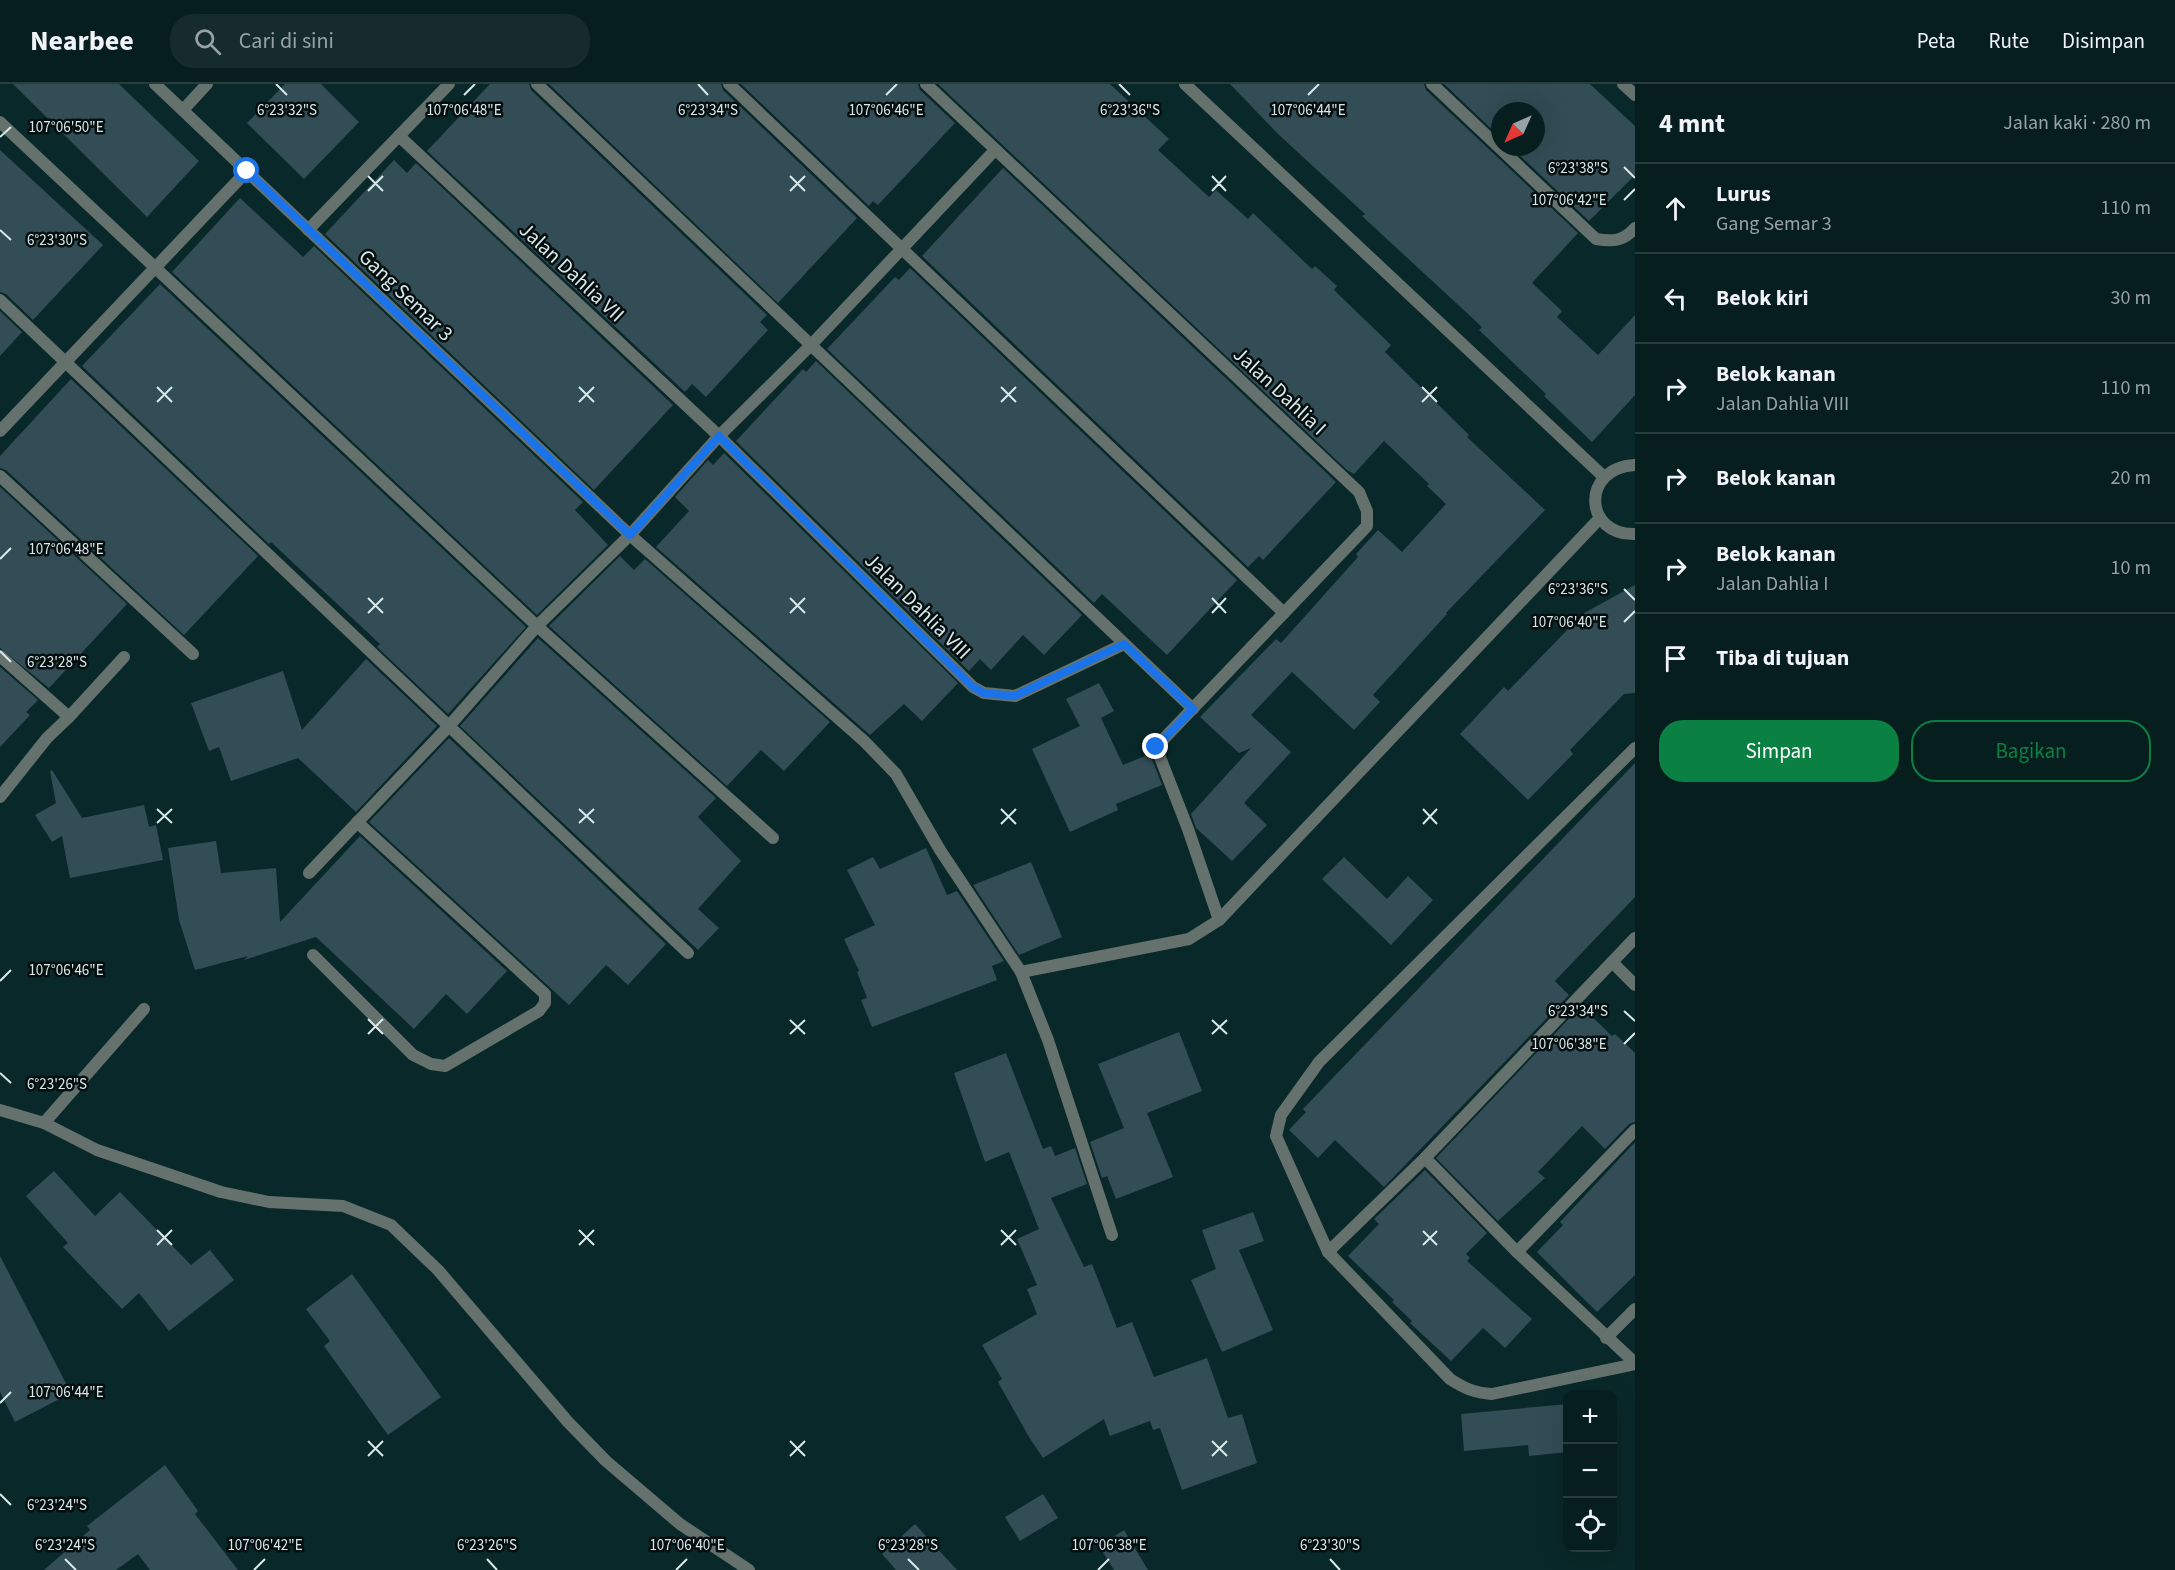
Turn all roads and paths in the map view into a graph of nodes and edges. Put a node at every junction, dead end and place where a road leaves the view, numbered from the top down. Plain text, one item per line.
1 (155, 84) edge
2 (207, 84) edge
3 (449, 84) edge
4 (537, 84) edge
5 (729, 84) edge
6 (926, 84) edge
7 (1185, 84) edge
8 (1432, 84) edge
9 (1623, 84) edge
10 (1635, 95) edge
11 (183, 110) junction
12 (0, 122) edge
13 (399, 136) junction
14 (995, 150) junction
15 (247, 171) junction
16 (1635, 228) edge
17 (308, 230) junction
18 (902, 249) junction
19 (155, 269) junction
20 (0, 300) edge
21 (811, 345) junction
22 (66, 363) junction
23 (0, 431) edge
24 (719, 436) junction
25 (1635, 465) edge
26 (0, 476) edge
27 (1603, 476) junction
28 (1600, 518) junction
29 (1635, 534) edge
30 (630, 535) junction
31 (1284, 614) junction
32 (537, 626) junction
33 (1124, 644) junction
34 (194, 654) dead end
35 (0, 656) edge
36 (124, 657) dead end
37 (1193, 709) junction
38 (69, 717) junction
39 (449, 726) junction
40 (1635, 748) edge
41 (0, 797) edge
42 (357, 822) junction
43 (773, 838) dead end
44 (309, 873) dead end
45 (1219, 920) junction
46 (1635, 938) edge
47 (688, 953) dead end
48 (313, 955) dead end
49 (1612, 962) junction
50 (1021, 972) junction
51 (1635, 986) edge
52 (144, 1009) dead end
53 (0, 1110) edge
54 (44, 1123) junction
55 (1635, 1130) edge
56 (1425, 1158) junction
57 (1112, 1235) dead end
58 (1328, 1252) junction
59 (1517, 1252) junction
60 (1635, 1309) edge
61 (1606, 1338) junction
62 (1635, 1364) edge
63 (749, 1570) edge

1 - 11 street, Gang Semar 3
2 - 11 street
3 - 13 street
4 - 21 street
5 - 18 street
6 - 14 street, Jalan Dahlia I
7 - 27 street
8 - 16 street
9 - 10 street
11 - 15 street, Gang Semar 3
12 - 19 street
13 - 17 street
13 - 24 street, Jalan Dahlia VII
14 - 18 street
14 - 31 street, Jalan Dahlia I
15 - 17 street, Gang Semar 3
15 - 19 street
17 - 30 street, Gang Semar 3
18 - 21 street
18 - 31 street
19 - 22 street
19 - 32 street
20 - 22 street
21 - 24 street
21 - 33 street
22 - 23 street
22 - 39 street
24 - 30 street
24 - 33 street, Jalan Dahlia VIII
25 - 27 street
26 - 34 street
27 - 28 street
28 - 29 street
28 - 45 street
30 - 32 street
30 - 50 street, Gang Semar 3
31 - 37 street, Jalan Dahlia I
32 - 39 street
32 - 43 street
33 - 37 street
35 - 38 street
36 - 38 street
37 - 45 street, Jalan Dahlia I
38 - 41 street
39 - 42 street
39 - 47 street
40 - 58 street
42 - 44 street
42 - 48 street
45 - 50 street
46 - 49 street
49 - 51 street
49 - 56 street
50 - 57 street, Gang Semar 3
52 - 54 street
53 - 54 street
54 - 63 street
55 - 59 street
56 - 58 street
56 - 59 street
58 - 62 street
59 - 61 street
60 - 61 street
61 - 62 street

